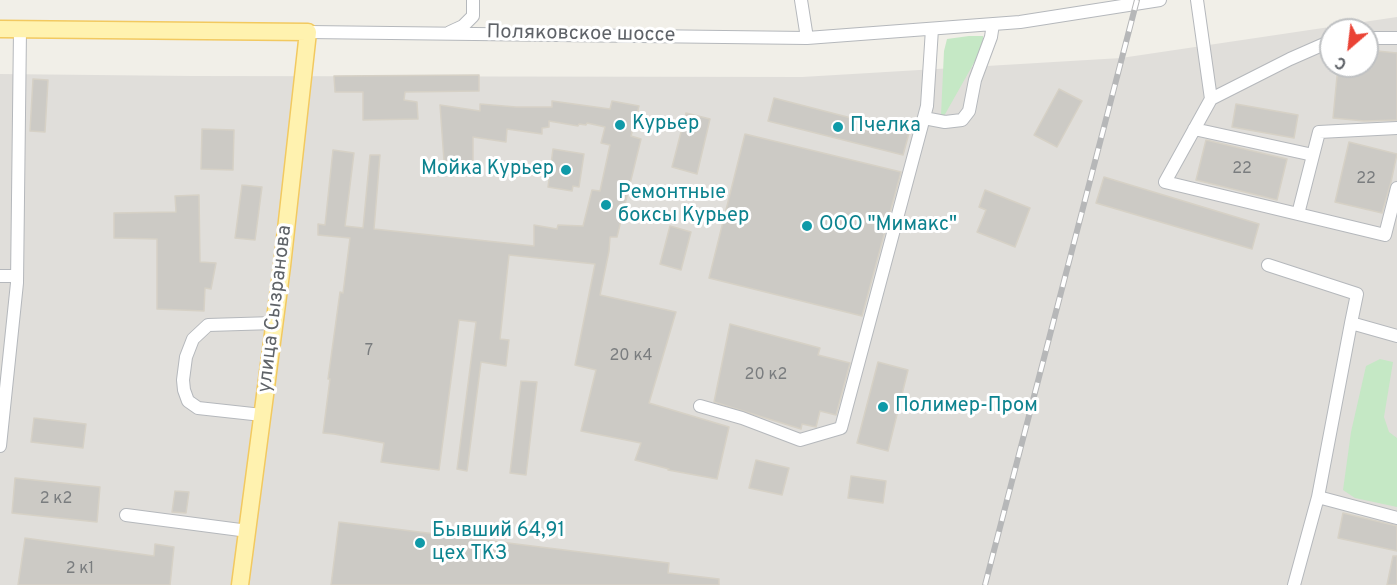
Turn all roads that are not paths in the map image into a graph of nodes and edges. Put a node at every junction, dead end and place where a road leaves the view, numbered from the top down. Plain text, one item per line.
1 (473, 0) edge
2 (801, 0) edge
3 (1160, 0) edge
4 (1197, 0) edge
5 (993, 24) junction
6 (0, 29) edge
7 (932, 29) junction
8 (20, 30) junction
9 (308, 32) junction
10 (446, 34) junction
11 (807, 38) junction
12 (1379, 38) edge
13 (1397, 38) edge
14 (1319, 46) edge
15 (1211, 99) junction
16 (924, 118) junction
17 (1397, 128) edge
18 (1194, 129) junction
19 (1313, 155) junction
20 (1397, 188) edge
21 (1298, 214) junction
22 (1268, 265) dead end
23 (0, 276) edge
24 (17, 276) junction
25 (274, 323) junction
26 (1351, 323) junction
27 (1397, 336) edge
28 (700, 406) dead end
29 (262, 415) junction
30 (0, 446) edge
31 (1318, 497) junction
32 (126, 515) dead end
33 (1397, 518) edge
34 (248, 531) junction
35 (240, 585) edge
36 (1294, 585) edge

1 - 10 street
2 - 11 street
3 - 5 street, Поляковское шоссе
4 - 15 street
5 - 7 street, Поляковское шоссе
5 - 16 street
6 - 8 main road, Поляковское шоссе
7 - 11 street, Поляковское шоссе
7 - 16 street
8 - 9 main road, Поляковское шоссе
8 - 24 street
9 - 10 street, Поляковское шоссе
9 - 25 main road, улица Сызранова
10 - 11 street, Поляковское шоссе
12 - 13 street
14 - 15 street
15 - 18 street
16 - 28 street
17 - 19 street
18 - 19 street
18 - 21 street
19 - 21 street
20 - 21 street
22 - 26 street
23 - 24 street
24 - 30 street
25 - 29 main road, улица Сызранова
25 - 29 street
26 - 27 street
26 - 31 street
29 - 34 main road, улица Сызранова
31 - 33 street
31 - 36 street
32 - 34 street
34 - 35 main road, улица Сызранова

